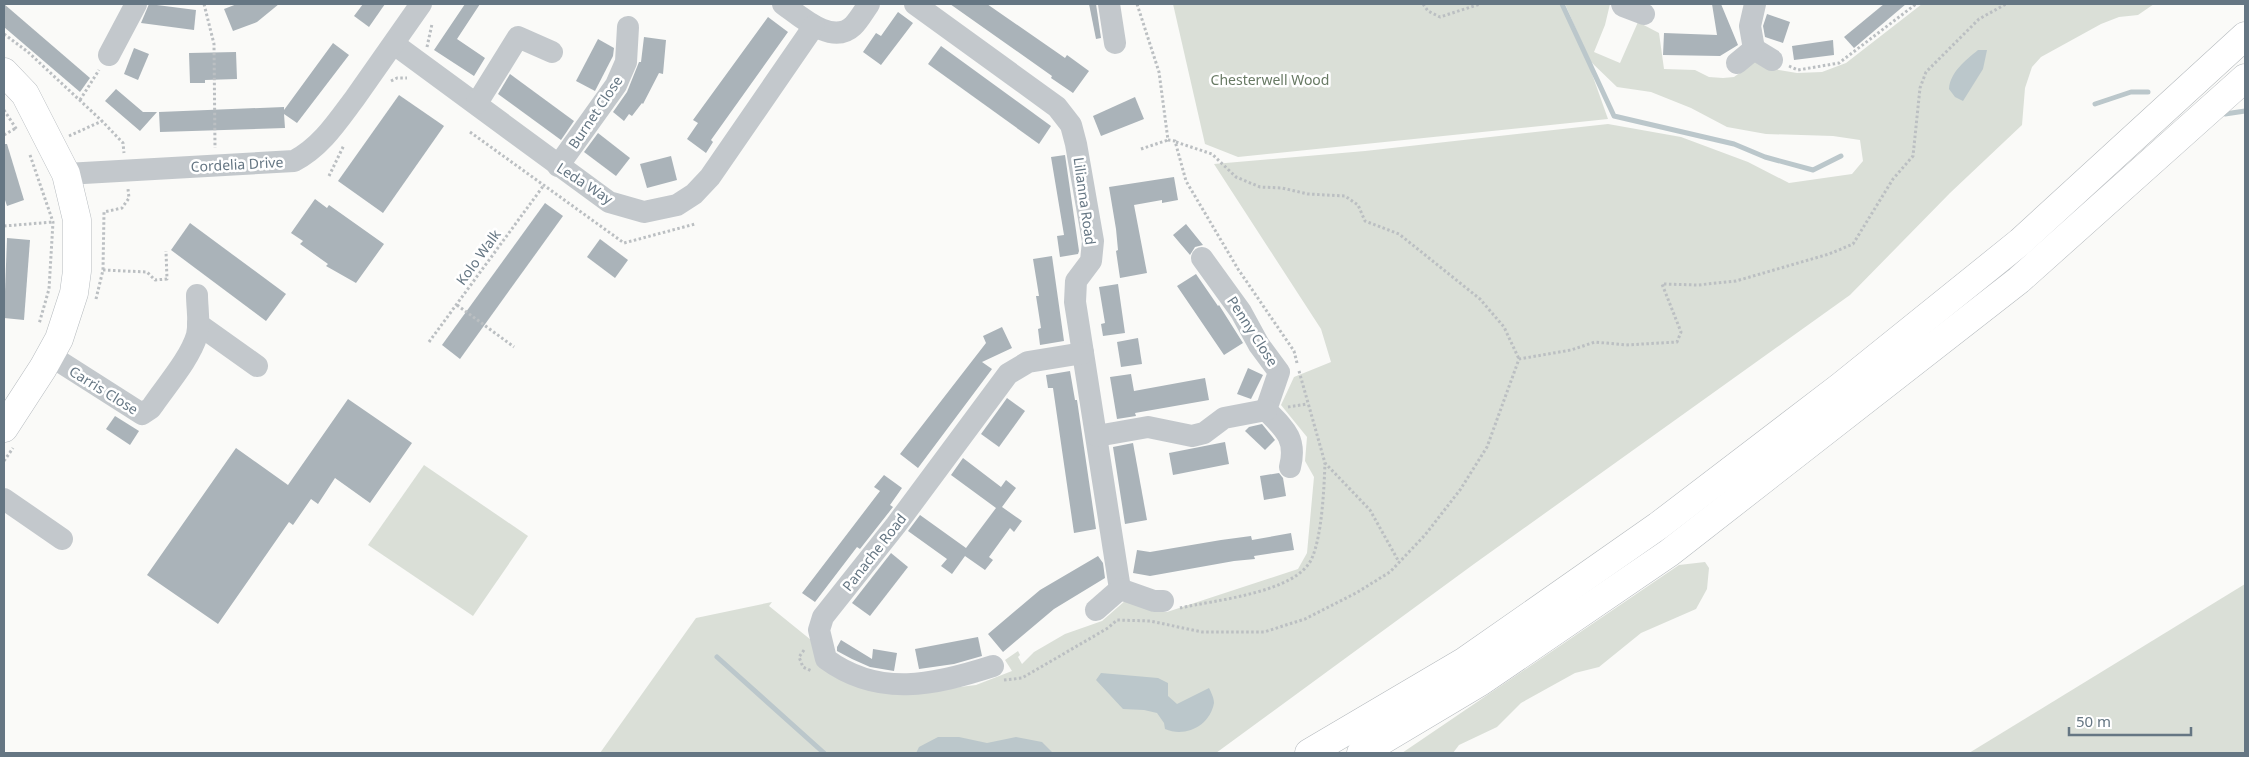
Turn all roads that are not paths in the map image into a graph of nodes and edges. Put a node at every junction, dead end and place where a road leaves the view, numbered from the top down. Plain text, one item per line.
1 (136, 4) edge
2 (783, 4) edge
3 (869, 4) edge
4 (915, 4) edge
5 (1109, 4) edge
6 (1755, 4) edge
7 (428, 11) edge
8 (1621, 11) edge
9 (1644, 14) dead end
10 (814, 26) junction
11 (628, 27) dead end
12 (2245, 36) edge
13 (1116, 43) dead end
14 (394, 44) junction
15 (552, 52) dead end
16 (109, 55) road end
17 (1754, 58) road end
18 (4, 72) edge
19 (2245, 78) edge
20 (477, 103) junction
21 (558, 166) junction
22 (66, 174) junction
23 (1202, 258) dead end
24 (197, 295) dead end
25 (198, 324) junction
26 (44, 345) junction
27 (1084, 353) junction
28 (257, 366) dead end
29 (1266, 410) junction
30 (6, 420) edge
31 (1097, 436) junction
32 (1290, 467) dead end
33 (4, 499) edge
34 (62, 540) dead end
35 (1120, 589) junction
36 (1170, 605) road end
37 (1096, 610) dead end
38 (994, 674) road end
39 (1309, 753) edge
40 (1361, 753) edge

1 - 16 street
2 - 10 street
3 - 10 street
4 - 27 street, Lilianna Road
5 - 13 street
6 - 17 street
7 - 14 street, Cordelia Drive
8 - 9 street
10 - 21 street, Leda Way
11 - 21 street, Burnet Close
12 - 39 main road
14 - 20 street, Leda Way
14 - 22 street, Cordelia Drive
15 - 20 street
18 - 22 main road
19 - 40 main road
20 - 21 street, Leda Way
22 - 26 main road
23 - 29 street, Penny Close
24 - 25 street, Carris Close
25 - 26 street, Carris Close
25 - 28 street
26 - 30 main road
27 - 31 street, Lilianna Road
27 - 38 street, Panache Road
29 - 31 street
29 - 32 street
31 - 35 street, Lilianna Road
33 - 34 street
35 - 36 street
35 - 37 street

